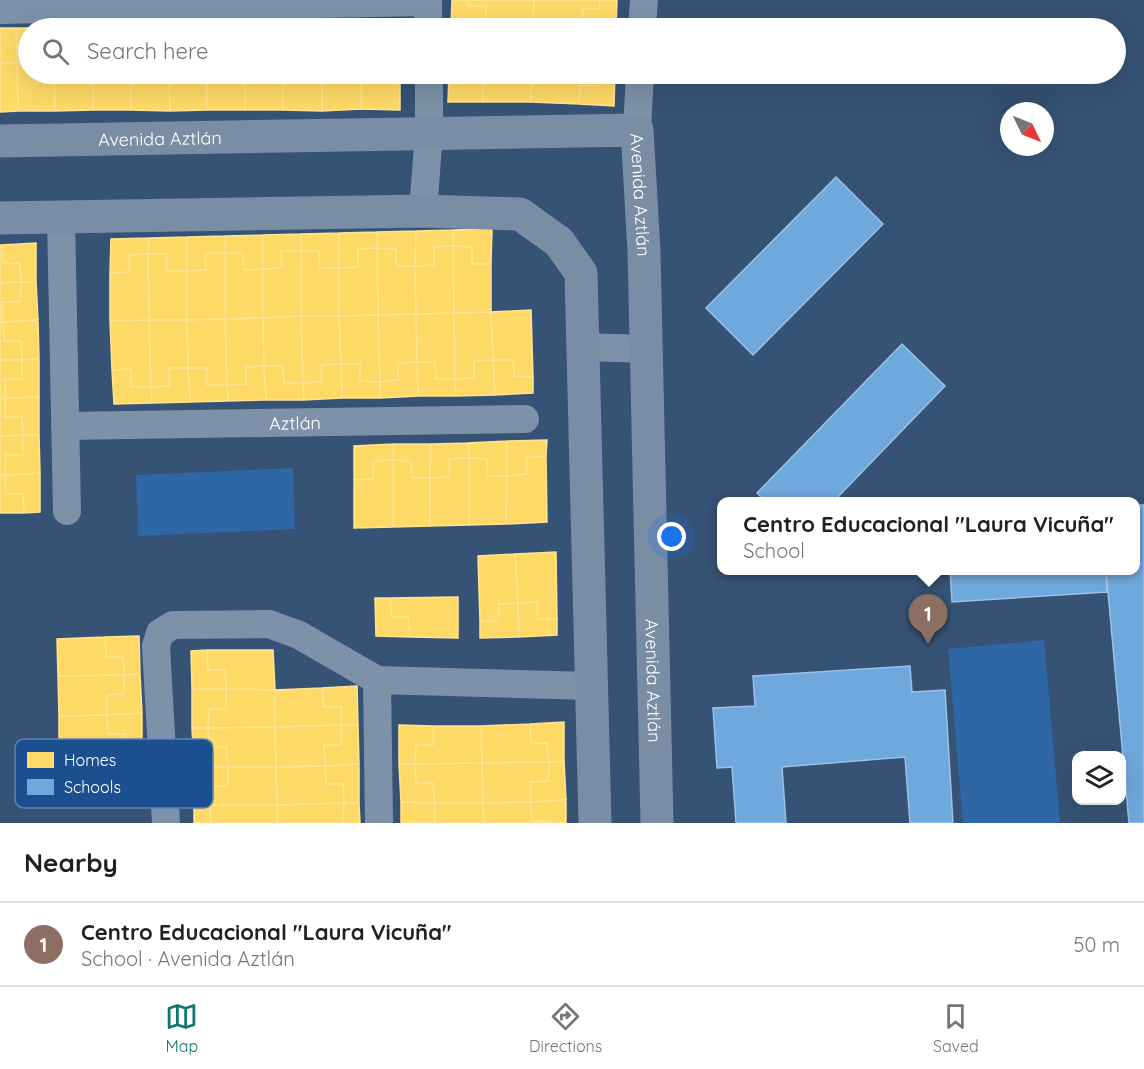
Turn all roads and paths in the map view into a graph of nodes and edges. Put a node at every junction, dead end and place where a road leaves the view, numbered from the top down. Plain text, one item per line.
1 (644, 0) edge
2 (114, 4) edge
3 (0, 10) edge
4 (428, 10) edge
5 (643, 18) edge
6 (429, 84) edge
7 (639, 84) edge
8 (637, 130) junction
9 (429, 133) junction
10 (0, 141) edge
11 (423, 211) junction
12 (0, 218) edge
13 (61, 218) junction
14 (583, 347) junction
15 (647, 349) junction
16 (525, 419) dead end
17 (65, 426) junction
18 (66, 511) dead end
19 (377, 680) junction
20 (591, 686) junction
21 (161, 739) edge
22 (165, 808) edge
23 (166, 823) edge
24 (379, 823) edge
25 (595, 823) edge
26 (657, 823) edge

1 - 5 street
2 - 3 street
2 - 4 street
6 - 9 street
7 - 8 street
8 - 9 street, Avenida Aztlán
8 - 15 street, Avenida Aztlán
9 - 10 street, Avenida Aztlán
9 - 11 street
11 - 13 street
11 - 14 street
12 - 13 street
13 - 17 street
14 - 15 street
14 - 20 street
15 - 26 street, Avenida Aztlán
16 - 17 street, Aztlán
17 - 18 street
19 - 20 street
19 - 21 street
19 - 24 street
20 - 25 street
22 - 23 street

